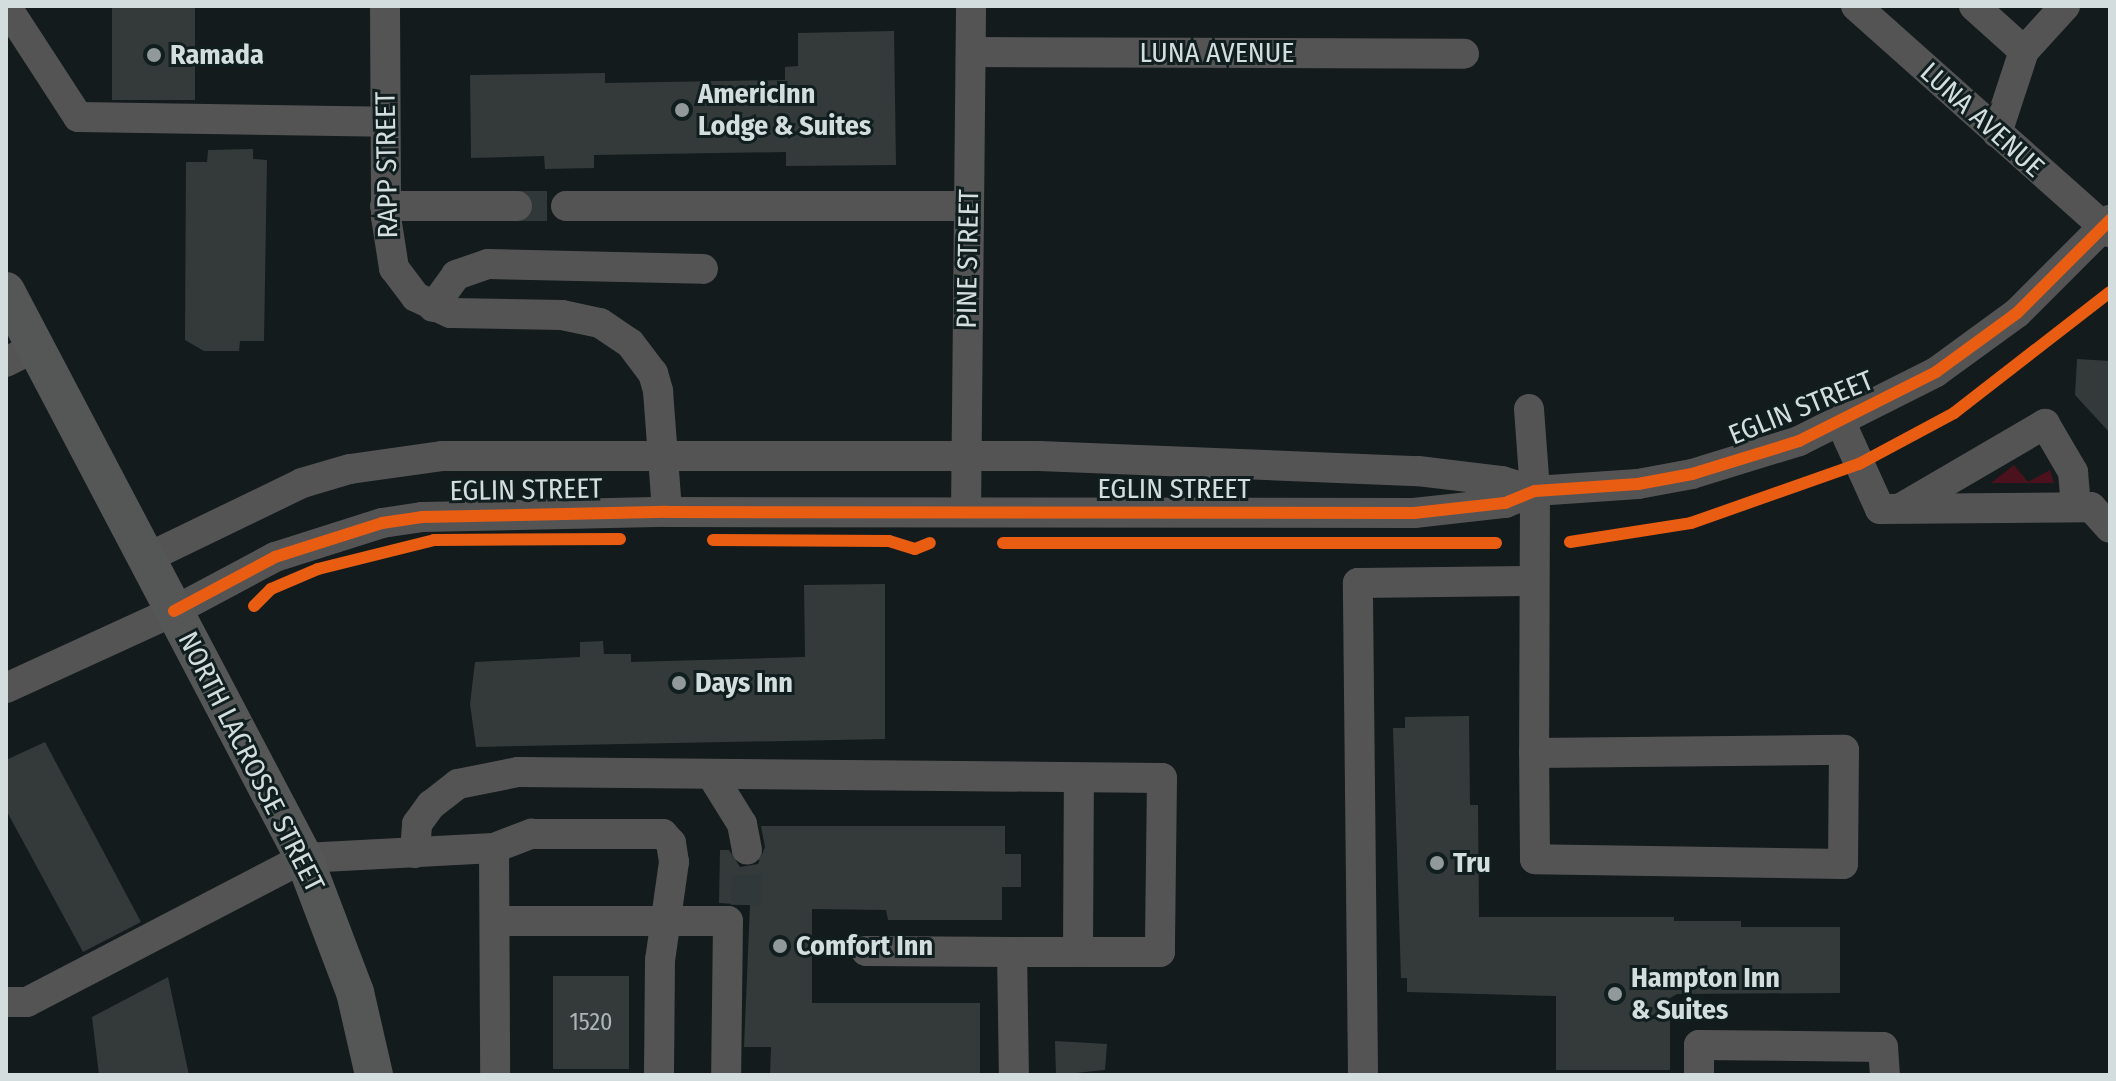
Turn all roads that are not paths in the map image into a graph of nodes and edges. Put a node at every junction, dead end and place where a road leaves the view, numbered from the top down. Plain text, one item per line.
1 (6, 6) edge
2 (385, 6) edge
3 (971, 6) edge
4 (1856, 6) edge
5 (1974, 6) edge
6 (2065, 6) edge
7 (2024, 51) junction
8 (971, 52) junction
9 (1464, 54) dead end
10 (385, 122) junction
11 (1997, 133) junction
12 (385, 206) junction
13 (517, 206) tunnel mouth
14 (566, 206) tunnel mouth
15 (969, 206) junction
16 (2108, 226) edge
17 (703, 269) dead end
18 (6, 291) edge
19 (433, 307) junction
20 (21, 354) edge
21 (1529, 409) dead end
22 (1841, 423) junction
23 (967, 455) junction
24 (665, 456) junction
25 (1535, 491) junction
26 (1899, 509) junction
27 (2097, 510) edge
28 (667, 512) junction
29 (966, 512) junction
30 (145, 559) junction
31 (1531, 581) junction
32 (174, 611) junction
33 (6, 688) edge
34 (1534, 753) junction
35 (711, 774) junction
36 (1079, 778) junction
37 (494, 848) junction
38 (747, 850) tunnel mouth
39 (415, 853) junction
40 (304, 858) junction
41 (669, 920) junction
42 (495, 921) junction
43 (866, 951) dead end
44 (1012, 952) junction
45 (1078, 952) junction
46 (6, 1002) edge
47 (374, 1075) edge
48 (495, 1075) edge
49 (659, 1075) edge
50 (726, 1075) edge
51 (1014, 1075) edge
52 (1363, 1075) edge
53 (1699, 1075) edge
54 (1885, 1075) edge

1 - 10 street
2 - 10 street, RAPP STREET
3 - 8 street, PINE STREET
4 - 11 street, LUNA AVENUE
5 - 7 street
6 - 7 street
7 - 11 street
8 - 9 street, LUNA AVENUE
8 - 15 street, PINE STREET
10 - 12 street, RAPP STREET
11 - 16 street, LUNA AVENUE
12 - 13 street
12 - 19 street, RAPP STREET
14 - 15 street
15 - 23 street, PINE STREET
16 - 22 street, EGLIN STREET
17 - 19 street
18 - 20 main road, NORTH LACROSSE STREET
19 - 24 street, RAPP STREET
20 - 30 main road, NORTH LACROSSE STREET
21 - 25 street
22 - 25 street, EGLIN STREET
22 - 26 street
23 - 24 street, EGLIN STREET
23 - 25 street, EGLIN STREET
23 - 29 street, PINE STREET
24 - 28 street, RAPP STREET
24 - 30 street, EGLIN STREET
25 - 29 street, EGLIN STREET
25 - 31 street
26 - 27 street
26 - 27 street
28 - 29 street, EGLIN STREET
28 - 32 street, EGLIN STREET
30 - 32 main road, NORTH LACROSSE STREET
31 - 34 street
31 - 52 street
32 - 33 street, EGLIN STREET
32 - 40 main road, NORTH LACROSSE STREET
34 - 34 street
35 - 36 street
35 - 38 street
35 - 39 street
36 - 45 street
36 - 45 street
37 - 39 street
37 - 41 street
37 - 42 street
39 - 40 street
40 - 46 street
40 - 47 main road, NORTH LACROSSE STREET
41 - 42 street
41 - 49 street
41 - 50 street
42 - 48 street
43 - 44 street
44 - 45 street
44 - 51 street
53 - 54 street

